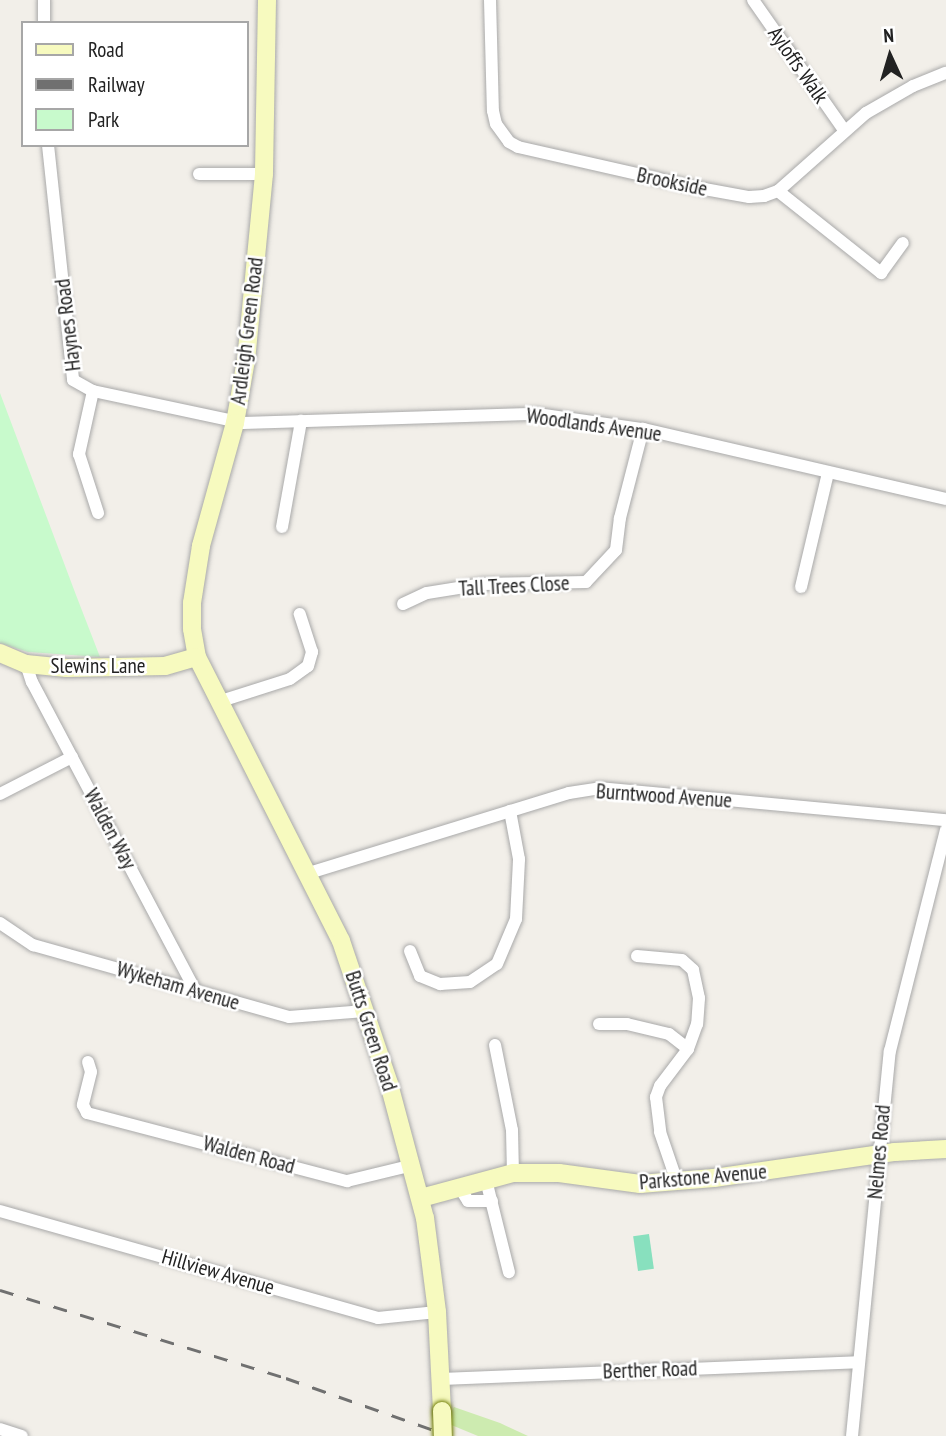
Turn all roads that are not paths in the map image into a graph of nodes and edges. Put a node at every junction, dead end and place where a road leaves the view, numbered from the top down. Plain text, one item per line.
1 (44, 0) edge
2 (267, 0) edge
3 (490, 0) edge
4 (753, 0) edge
5 (44, 21) edge
6 (946, 74) edge
7 (844, 131) junction
8 (48, 147) edge
9 (199, 174) dead end
10 (264, 174) junction
11 (778, 191) junction
12 (903, 243) dead end
13 (93, 391) junction
14 (300, 421) junction
15 (235, 423) junction
16 (643, 429) junction
17 (828, 473) junction
18 (946, 499) edge
19 (98, 513) dead end
20 (282, 527) dead end
21 (801, 587) dead end
22 (403, 604) dead end
23 (299, 614) dead end
24 (0, 653) edge
25 (197, 657) junction
26 (26, 664) junction
27 (221, 701) junction
28 (72, 757) junction
29 (0, 794) edge
30 (510, 811) junction
31 (946, 820) edge
32 (946, 830) edge
33 (309, 873) junction
34 (941, 873) edge
35 (0, 923) edge
36 (410, 951) dead end
37 (637, 956) dead end
38 (197, 992) junction
39 (365, 1011) junction
40 (599, 1024) dead end
41 (495, 1045) dead end
42 (688, 1049) junction
43 (88, 1062) dead end
44 (946, 1149) edge
45 (879, 1154) junction
46 (413, 1165) junction
47 (513, 1173) junction
48 (486, 1180) junction
49 (677, 1182) junction
50 (460, 1188) junction
51 (421, 1198) junction
52 (492, 1201) junction
53 (0, 1211) edge
54 (509, 1272) dead end
55 (437, 1312) junction
56 (858, 1362) junction
57 (441, 1379) junction
58 (0, 1429) edge
59 (22, 1436) edge
60 (443, 1436) edge
61 (852, 1436) edge

1 - 5 street
2 - 10 street, Ardleigh Green Road
3 - 11 street, Brookside
4 - 7 street, Ayloffs Walk
6 - 7 street
7 - 11 street
8 - 13 street, Haynes Road
9 - 10 street
10 - 15 street, Ardleigh Green Road
11 - 12 street
13 - 15 street, Haynes Road
13 - 19 street
14 - 15 street, Woodlands Avenue
14 - 16 street, Woodlands Avenue
14 - 20 street
15 - 25 street, Ardleigh Green Road
16 - 17 street, Woodlands Avenue
16 - 22 street, Tall Trees Close
17 - 18 street, Woodlands Avenue
17 - 21 street
23 - 27 street
24 - 26 street, Slewins Lane
25 - 26 street, Slewins Lane
25 - 27 street, Butts Green Road
26 - 28 street, Walden Way
27 - 33 street, Butts Green Road
28 - 29 street
28 - 38 street, Walden Way
30 - 31 street, Burntwood Avenue
30 - 33 street, Burntwood Avenue
30 - 36 street
32 - 34 street, Nelmes Road
33 - 39 street, Butts Green Road
34 - 45 street, Nelmes Road
35 - 38 street, Wykeham Avenue
37 - 42 street
38 - 39 street, Wykeham Avenue
39 - 46 street, Butts Green Road
40 - 42 street
41 - 47 street
42 - 49 street
43 - 46 street, Walden Road
44 - 45 street, Parkstone Avenue
45 - 49 street, Parkstone Avenue
45 - 56 street, Nelmes Road
46 - 51 street, Butts Green Road
47 - 48 street, Parkstone Avenue
47 - 49 street, Parkstone Avenue
48 - 50 street, Parkstone Avenue
48 - 52 street
50 - 51 street, Parkstone Avenue
50 - 52 street
51 - 55 street, Butts Green Road
52 - 54 street
53 - 55 street, Hillview Avenue
55 - 57 street, Butts Green Road
56 - 57 street, Berther Road
56 - 61 street, Nelmes Road
57 - 60 street, Butts Green Road, bridge
58 - 59 street

